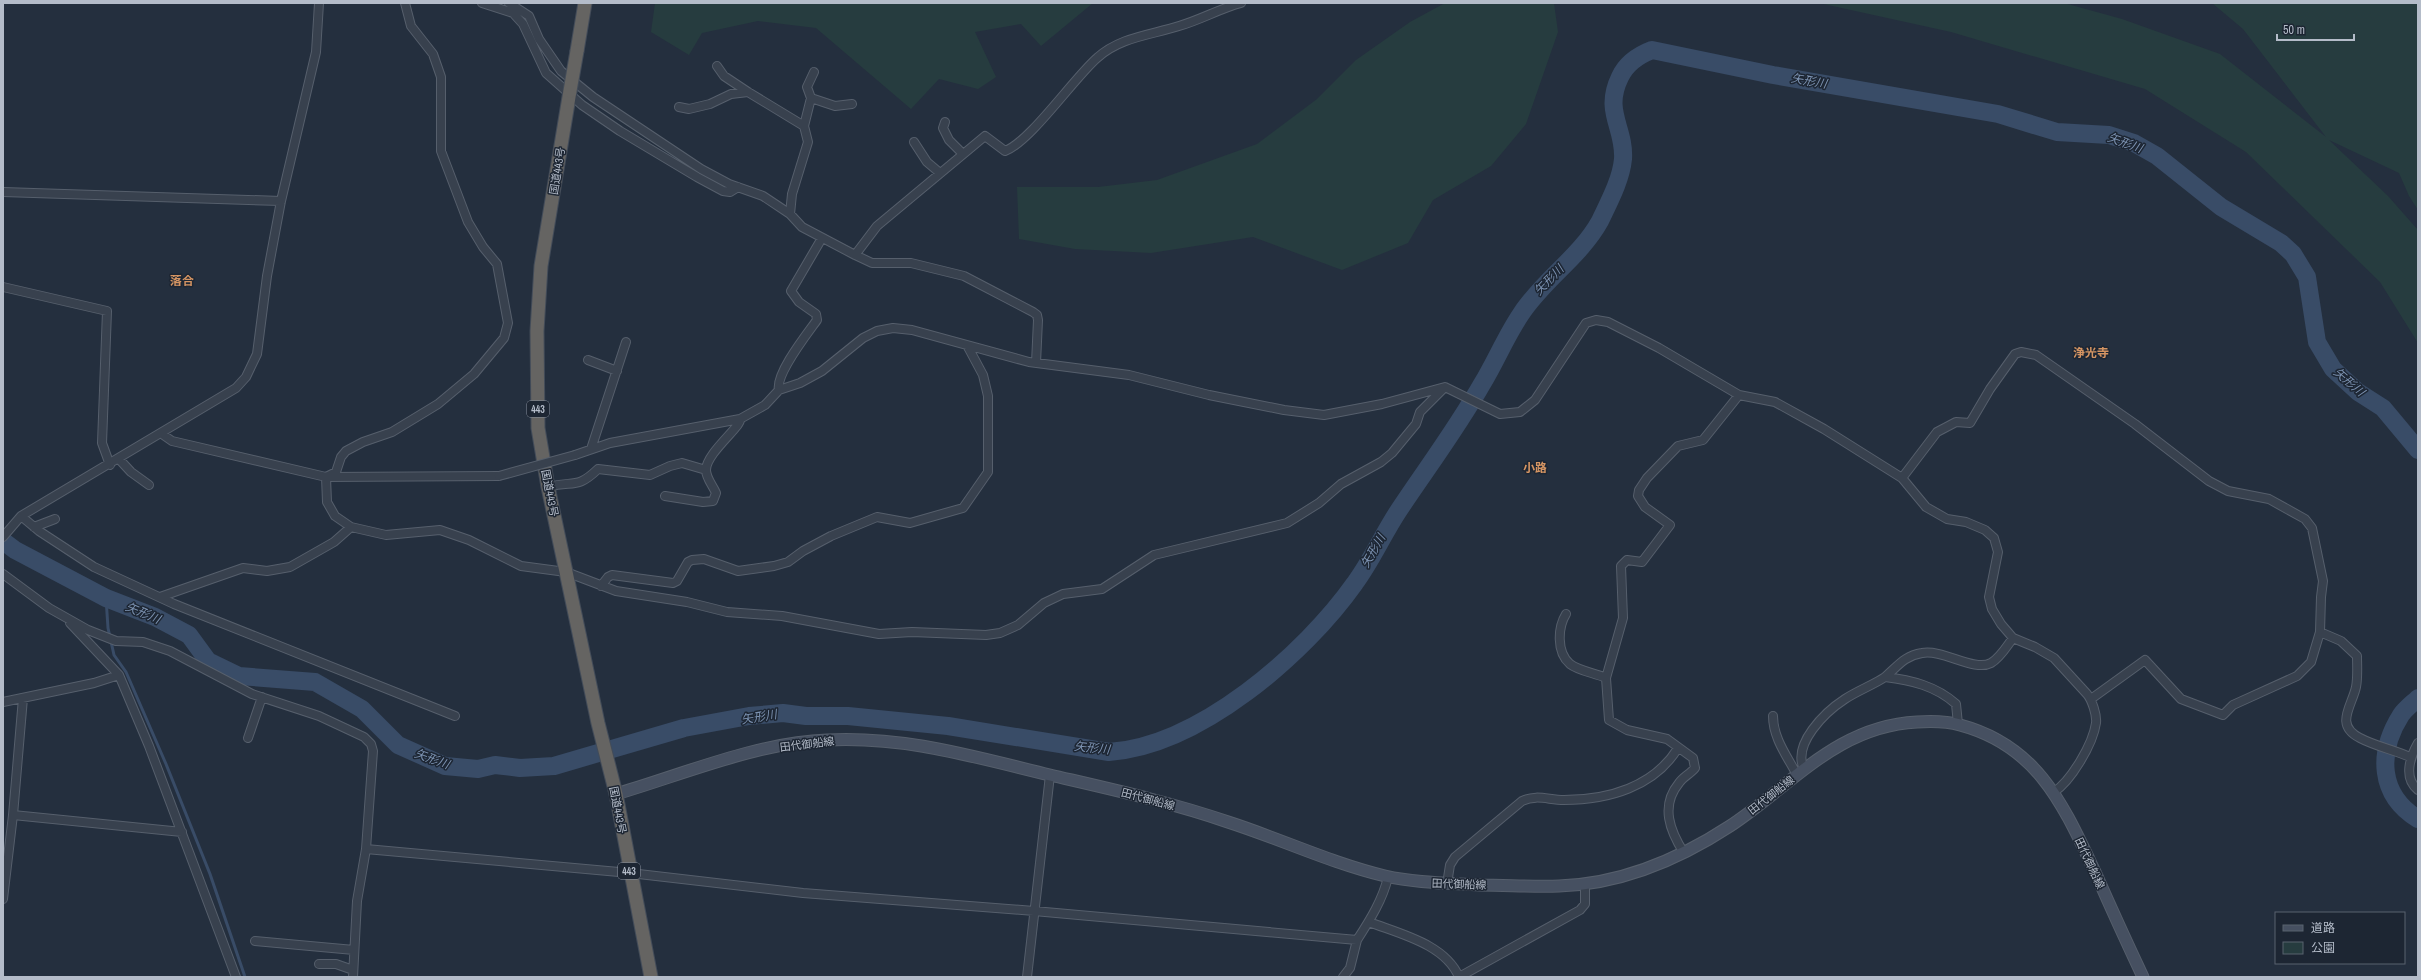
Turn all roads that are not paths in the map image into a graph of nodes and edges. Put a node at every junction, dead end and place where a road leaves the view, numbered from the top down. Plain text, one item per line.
1 (319, 3) edge
2 (405, 3) edge
3 (482, 3) edge
4 (509, 3) edge
5 (585, 3) edge
6 (1241, 3) edge
7 (717, 66) dead end
8 (814, 72) dead end
9 (570, 92) junction
10 (748, 92) junction
11 (811, 98) junction
12 (852, 104) dead end
13 (679, 107) dead end
14 (945, 122) dead end
15 (804, 126) junction
16 (914, 142) dead end
17 (963, 154) junction
18 (940, 173) junction
19 (738, 187) junction
20 (3, 192) edge
21 (281, 200) junction
22 (790, 214) junction
23 (822, 238) junction
24 (855, 255) junction
25 (3, 287) edge
26 (626, 342) dead end
27 (968, 347) junction
28 (588, 360) dead end
29 (1036, 363) junction
30 (617, 371) junction
31 (779, 390) junction
32 (1442, 390) junction
33 (1739, 395) junction
34 (740, 419) junction
35 (162, 434) junction
36 (591, 449) junction
37 (119, 460) junction
38 (110, 465) junction
39 (706, 470) junction
40 (326, 477) junction
41 (1902, 478) junction
42 (149, 484) dead end
43 (548, 487) junction
44 (665, 496) dead end
45 (19, 519) junction
46 (55, 519) dead end
47 (350, 526) junction
48 (34, 527) junction
49 (3, 537) edge
50 (566, 572) junction
51 (3, 574) edge
52 (601, 586) junction
53 (160, 597) junction
54 (1566, 614) dead end
55 (62, 615) junction
56 (2320, 632) junction
57 (2013, 638) junction
58 (118, 675) junction
59 (1884, 677) junction
60 (1606, 678) junction
61 (262, 697) junction
62 (23, 698) junction
63 (2090, 699) junction
64 (3, 702) edge
65 (455, 716) dead end
66 (1773, 716) dead end
67 (1958, 724) junction
68 (248, 738) dead end
69 (2418, 743) edge
70 (1678, 748) junction
71 (2410, 757) junction
72 (1800, 772) junction
73 (1050, 775) junction
74 (2418, 790) edge
75 (2054, 792) junction
76 (616, 794) junction
77 (12, 814) junction
78 (182, 832) junction
79 (366, 849) junction
80 (1684, 853) junction
81 (630, 873) junction
82 (1388, 877) junction
83 (1447, 884) junction
84 (1584, 885) junction
85 (3, 899) edge
86 (1034, 911) junction
87 (1369, 922) junction
88 (1357, 940) junction
89 (255, 941) dead end
90 (354, 950) junction
91 (319, 964) dead end
92 (353, 973) edge
93 (236, 977) edge
94 (651, 977) edge
95 (1027, 977) edge
96 (1343, 977) edge
97 (1459, 977) edge
98 (2143, 977) edge

1 - 21 street
2 - 40 street
3 - 9 street
4 - 19 street
5 - 9 highway, 国道443号 / 443, bridge
6 - 17 street
7 - 10 street
8 - 11 street
9 - 19 street
9 - 43 highway, 国道443号 / 443
10 - 13 street
10 - 15 street
11 - 12 street
11 - 15 street
14 - 17 street
15 - 22 street
16 - 18 street
17 - 18 street
18 - 24 street
19 - 22 street
20 - 21 street
21 - 35 street
22 - 23 street
23 - 24 street
23 - 31 street
24 - 29 street
25 - 38 street
26 - 30 street
27 - 29 street
27 - 31 street
27 - 52 street
28 - 30 street
29 - 32 street
30 - 36 street
31 - 34 street
32 - 33 street
32 - 52 street
33 - 41 street
33 - 60 street
34 - 36 street
34 - 39 street
35 - 37 street
35 - 40 street
36 - 40 street, bridge
37 - 38 street
37 - 42 street
38 - 45 street
39 - 43 street
39 - 44 street
40 - 47 street
41 - 56 street
41 - 57 street
43 - 50 highway, 国道443号 / 443
45 - 48 street
45 - 49 street
46 - 48 street
47 - 50 street
47 - 53 street
48 - 53 street
50 - 52 street
50 - 76 highway, 国道443号 / 443
51 - 55 street
53 - 65 street
54 - 60 street
55 - 58 street
55 - 61 street
56 - 63 street
56 - 71 street
57 - 59 street
57 - 63 street
58 - 62 street
58 - 78 street
59 - 67 street
59 - 72 street
60 - 70 street
61 - 68 street
61 - 79 street
62 - 64 street
62 - 77 street
63 - 75 street
66 - 72 street
67 - 72 main road, 田代御船線
67 - 75 main road, 田代御船線
69 - 71 street
70 - 80 street
70 - 83 street
71 - 74 street
72 - 80 main road, 田代御船線
73 - 76 main road, 田代御船線
73 - 82 main road, 田代御船線
73 - 86 street
75 - 98 main road, 田代御船線
76 - 81 highway, 国道443号 / 443
77 - 78 street
77 - 85 street
78 - 93 street
79 - 81 street
79 - 90 street
80 - 84 main road, 田代御船線
81 - 86 street
81 - 94 highway, 国道443号 / 443
82 - 83 main road, 田代御船線
82 - 87 street
83 - 84 main road, 田代御船線
84 - 97 street
86 - 88 street
86 - 95 street
87 - 88 street
87 - 97 street
88 - 96 street
89 - 90 street
90 - 92 street
91 - 92 street

